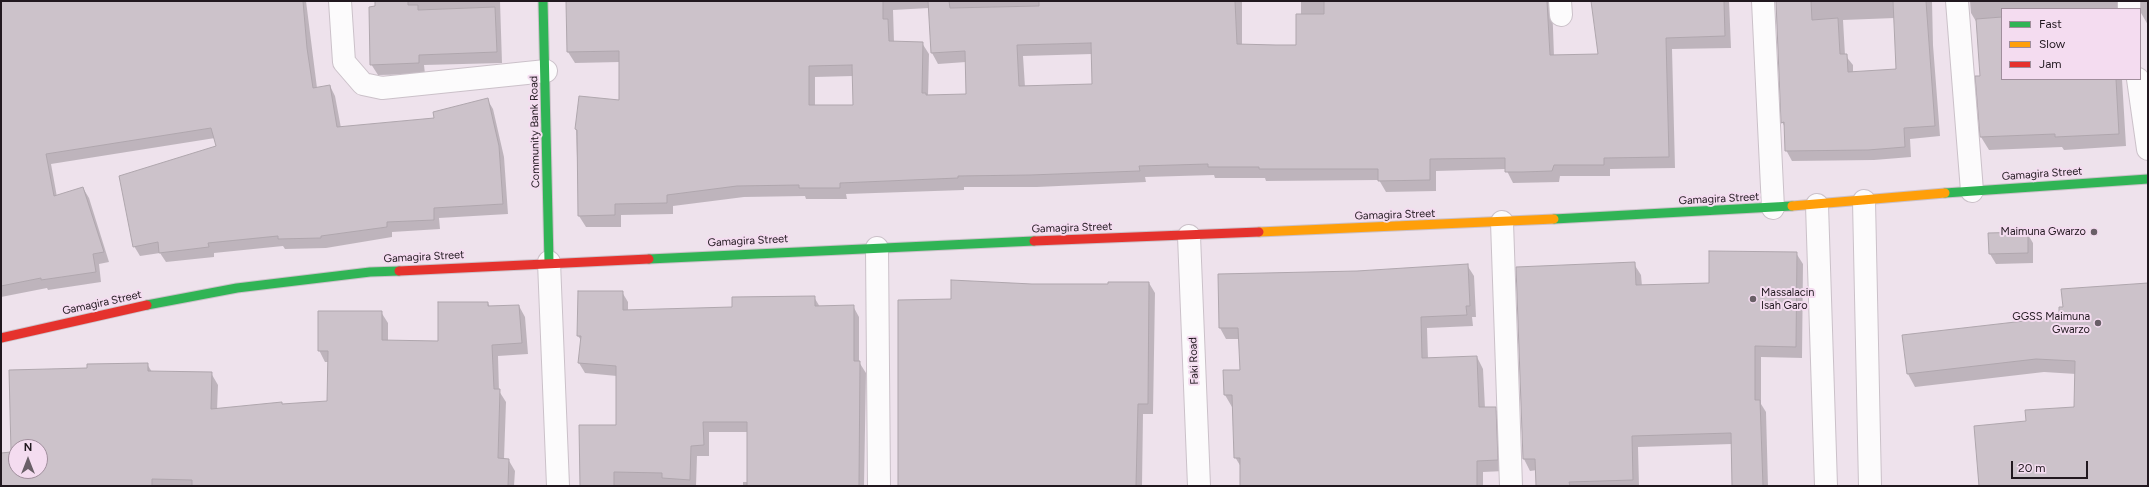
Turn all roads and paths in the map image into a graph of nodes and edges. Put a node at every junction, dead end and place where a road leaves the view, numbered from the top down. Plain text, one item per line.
1 (340, 1) edge
2 (543, 1) edge
3 (1763, 1) edge
4 (1957, 1) edge
5 (546, 71) junction
6 (2138, 80) edge
7 (2148, 149) edge
8 (2148, 179) edge
9 (1972, 191) junction
10 (1864, 201) junction
11 (1817, 205) junction
12 (1773, 208) junction
13 (1502, 222) junction
14 (1189, 236) junction
15 (877, 248) junction
16 (549, 262) junction
17 (1, 338) edge
18 (558, 486) edge
19 (879, 486) edge
20 (1199, 486) edge
21 (1511, 486) edge
22 (1826, 486) edge
23 (1870, 486) edge

1 - 5 street
2 - 5 street, Community Bank Road
3 - 12 street
4 - 9 street
5 - 16 street, Community Bank Road
6 - 7 street
8 - 9 street, Gamagira Street
9 - 10 street, Gamagira Street
10 - 11 street, Gamagira Street
10 - 23 street
11 - 12 street, Gamagira Street
11 - 22 street
12 - 13 street, Gamagira Street
13 - 14 street, Gamagira Street
13 - 21 street
14 - 15 street, Gamagira Street
14 - 20 street, Faki Road
15 - 16 street, Gamagira Street
15 - 19 street
16 - 17 street, Gamagira Street
16 - 18 street

